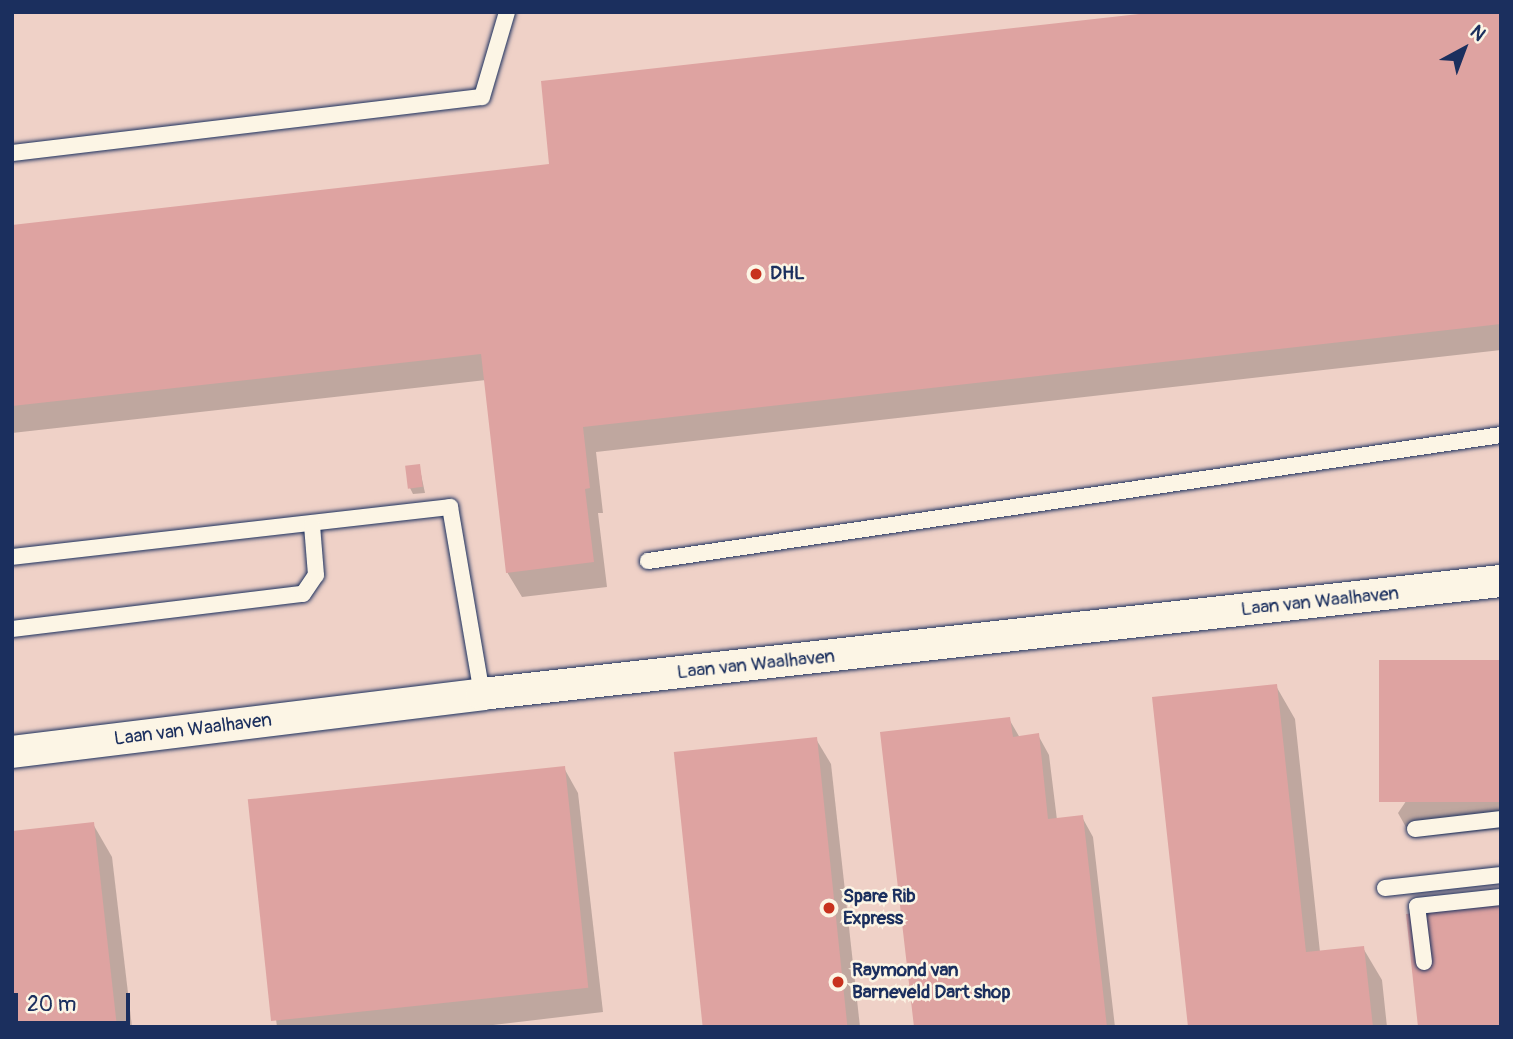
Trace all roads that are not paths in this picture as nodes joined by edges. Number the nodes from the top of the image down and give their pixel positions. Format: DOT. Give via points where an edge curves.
graph roads {
  1 [pos="507,12"];
  2 [pos="12,153"];
  3 [pos="1501,435"];
  4 [pos="312,525"];
  5 [pos="12,557"];
  6 [pos="648,561"];
  7 [pos="1501,581"];
  8 [pos="12,629"];
  9 [pos="482,694"];
  10 [pos="12,752"];
  11 [pos="1501,818"];
  12 [pos="1415,829"];
  13 [pos="1501,875"];
  14 [pos="1385,888"];
  15 [pos="1501,897"];
  16 [pos="1424,962"];
  1 -- 2 [label="lane" via="482,97"];
  3 -- 6 [label="lane"];
  4 -- 5 [label="lane"];
  4 -- 8 [label="lane" via="316,576 303,594"];
  4 -- 9 [label="lane" via="450,507"];
  7 -- 9 [label="street, Laan van Waalhaven"];
  9 -- 10 [label="street, Laan van Waalhaven"];
  11 -- 12 [label="lane"];
  13 -- 14 [label="lane"];
  15 -- 16 [label="lane" via="1417,906"];
}
